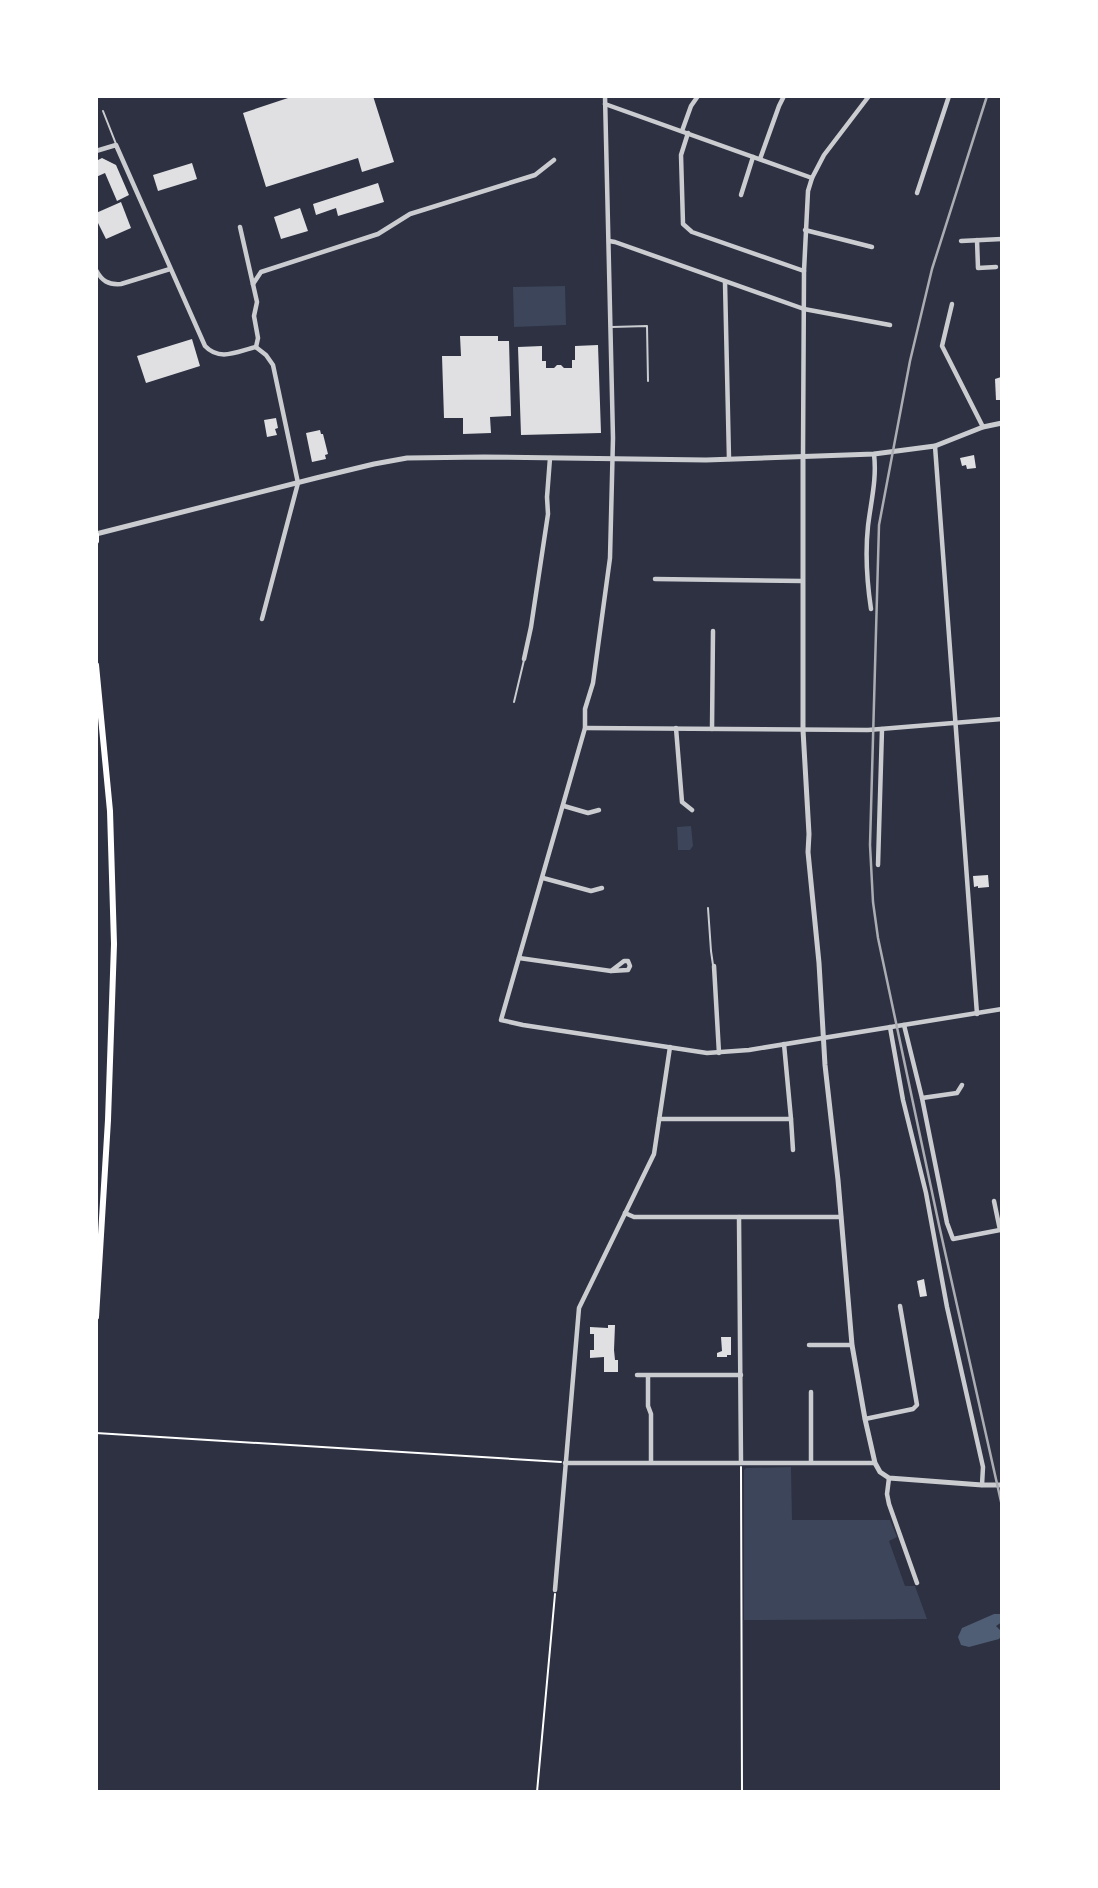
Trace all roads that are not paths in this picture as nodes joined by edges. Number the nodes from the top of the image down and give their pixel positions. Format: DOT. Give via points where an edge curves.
graph roads {
  1 [pos="605,96"];
  2 [pos="698,96"];
  3 [pos="784,96"];
  4 [pos="869,96"];
  5 [pos="949,96"];
  6 [pos="605,103"];
  7 [pos="103,111"];
  8 [pos="685,132"];
  9 [pos="116,145"];
  10 [pos="96,151"];
  11 [pos="753,157"];
  12 [pos="760,159"];
  13 [pos="554,160"];
  14 [pos="812,178"];
  15 [pos="918,193"];
  16 [pos="741,195"];
  17 [pos="240,227"];
  18 [pos="805,230"];
  19 [pos="1002,239"];
  20 [pos="977,240"];
  21 [pos="609,241"];
  22 [pos="961,241"];
  23 [pos="872,247"];
  24 [pos="996,267"];
  25 [pos="170,269"];
  26 [pos="96,270"];
  27 [pos="804,271"];
  28 [pos="725,282"];
  29 [pos="253,284"];
  30 [pos="951,304"];
  31 [pos="804,309"];
  32 [pos="890,325"];
  33 [pos="611,327"];
  34 [pos="257,347"];
  35 [pos="648,381"];
  36 [pos="1002,423"];
  37 [pos="983,427"];
  38 [pos="935,446"];
  39 [pos="874,454"];
  40 [pos="803,456"];
  41 [pos="550,458"];
  42 [pos="612,459"];
  43 [pos="729,460"];
  44 [pos="298,483"];
  45 [pos="96,534"];
  46 [pos="96,541"];
  47 [pos="654,579"];
  48 [pos="803,580"];
  49 [pos="871,610"];
  50 [pos="262,619"];
  51 [pos="713,631"];
  52 [pos="524,659"];
  53 [pos="96,665"];
  54 [pos="514,702"];
  55 [pos="1002,719"];
  56 [pos="955,722"];
  57 [pos="585,728"];
  58 [pos="676,729"];
  59 [pos="712,729"];
  60 [pos="882,729"];
  61 [pos="803,730"];
  62 [pos="564,806"];
  63 [pos="599,810"];
  64 [pos="692,810"];
  65 [pos="878,865"];
  66 [pos="543,878"];
  67 [pos="601,888"];
  68 [pos="708,908"];
  69 [pos="519,958"];
  70 [pos="714,966"];
  71 [pos="611,971"];
  72 [pos="1002,1009"];
  73 [pos="977,1014"];
  74 [pos="904,1025"];
  75 [pos="890,1027"];
  76 [pos="824,1038"];
  77 [pos="784,1044"];
  78 [pos="670,1047"];
  79 [pos="719,1053"];
  80 [pos="962,1085"];
  81 [pos="922,1098"];
  82 [pos="659,1119"];
  83 [pos="791,1119"];
  84 [pos="793,1150"];
  85 [pos="995,1201"];
  86 [pos="625,1213"];
  87 [pos="739,1217"];
  88 [pos="841,1217"];
  89 [pos="900,1306"];
  90 [pos="96,1317"];
  91 [pos="809,1345"];
  92 [pos="852,1345"];
  93 [pos="637,1375"];
  94 [pos="648,1375"];
  95 [pos="741,1375"];
  96 [pos="810,1392"];
  97 [pos="865,1419"];
  98 [pos="650,1462"];
  99 [pos="811,1462"];
  100 [pos="565,1463"];
  101 [pos="741,1463"];
  102 [pos="875,1463"];
  103 [pos="889,1478"];
  104 [pos="982,1485"];
  105 [pos="1002,1485"];
  106 [pos="917,1583"];
  107 [pos="555,1590"];
  1 -- 6 [label="street"];
  2 -- 8 [label="street"];
  3 -- 12 [label="street"];
  4 -- 14 [label="street"];
  5 -- 15 [label="street"];
  6 -- 8 [label="street"];
  6 -- 21 [label="street"];
  7 -- 9 [label="lane"];
  8 -- 11 [label="street"];
  8 -- 27 [label="street" via="683,224 692,232"];
  9 -- 10 [label="street"];
  9 -- 25 [label="street"];
  11 -- 12 [label="street"];
  11 -- 16 [label="street"];
  12 -- 14 [label="street"];
  13 -- 29 [label="street" via="535,175 410,214 378,234 261,272"];
  14 -- 18 [label="street"];
  17 -- 29 [label="street"];
  18 -- 23 [label="street"];
  18 -- 27 [label="street"];
  19 -- 20 [label="street"];
  20 -- 22 [label="street"];
  20 -- 24 [label="street" via="978,268"];
  21 -- 28 [label="street"];
  21 -- 33 [label="street"];
  25 -- 26 [label="street" via="113,285"];
  25 -- 34 [label="street" via="211,353 225,355"];
  27 -- 31 [label="street"];
  28 -- 31 [label="street"];
  28 -- 43 [label="street"];
  29 -- 34 [label="street"];
  30 -- 37 [label="street" via="942,346"];
  31 -- 32 [label="street"];
  31 -- 40 [label="street"];
  33 -- 35 [label="lane" via="647,326"];
  33 -- 42 [label="street"];
  34 -- 44 [label="street" via="273,365"];
  36 -- 37 [label="street"];
  37 -- 38 [label="street"];
  38 -- 39 [label="street"];
  38 -- 56 [label="street"];
  39 -- 40 [label="street"];
  39 -- 49 [label="street" via="866,578"];
  40 -- 43 [label="street"];
  40 -- 48 [label="street"];
  41 -- 42 [label="street"];
  41 -- 44 [label="street" via="407,458"];
  41 -- 52 [label="street" via="548,514"];
  42 -- 43 [label="street"];
  42 -- 57 [label="street" via="610,558"];
  44 -- 45 [label="street"];
  44 -- 50 [label="street"];
  45 -- 46 [label="main road"];
  47 -- 48 [label="street"];
  48 -- 61 [label="street"];
  51 -- 59 [label="street"];
  52 -- 54 [label="lane"];
  53 -- 90 [label="main road" via="110,811 114,944"];
  55 -- 56 [label="street"];
  56 -- 60 [label="street"];
  56 -- 73 [label="street"];
  57 -- 58 [label="street"];
  57 -- 62 [label="street"];
  58 -- 59 [label="street"];
  58 -- 64 [label="street" via="682,802"];
  59 -- 61 [label="street"];
  60 -- 61 [label="street"];
  60 -- 65 [label="street"];
  61 -- 76 [label="street"];
  62 -- 63 [label="street" via="588,813"];
  62 -- 66 [label="street"];
  66 -- 67 [label="street" via="591,891"];
  66 -- 69 [label="street"];
  68 -- 70 [label="lane"];
  69 -- 71 [label="street"];
  69 -- 78 [label="street" via="501,1020"];
  70 -- 79 [label="street"];
  72 -- 73 [label="street"];
  73 -- 74 [label="street"];
  74 -- 75 [label="street"];
  74 -- 81 [label="street"];
  75 -- 76 [label="street"];
  75 -- 104 [label="street" via="983,1467"];
  76 -- 77 [label="street"];
  76 -- 88 [label="street"];
  77 -- 79 [label="street"];
  77 -- 83 [label="street"];
  78 -- 79 [label="street"];
  78 -- 82 [label="street"];
  80 -- 81 [label="street" via="957,1093"];
  81 -- 85 [label="street" via="953,1239 1000,1230"];
  82 -- 83 [label="street"];
  82 -- 86 [label="street" via="654,1154"];
  83 -- 84 [label="street"];
  86 -- 87 [label="street" via="634,1217"];
  86 -- 100 [label="street" via="579,1308"];
  87 -- 88 [label="street"];
  87 -- 95 [label="street"];
  88 -- 92 [label="street"];
  89 -- 97 [label="street" via="917,1405"];
  91 -- 92 [label="street"];
  92 -- 97 [label="street"];
  93 -- 94 [label="street"];
  94 -- 95 [label="street"];
  94 -- 98 [label="street"];
  95 -- 101 [label="street"];
  96 -- 99 [label="street"];
  97 -- 102 [label="street"];
  98 -- 100 [label="street"];
  98 -- 101 [label="street"];
  99 -- 101 [label="street"];
  99 -- 102 [label="street"];
  100 -- 107 [label="street"];
  102 -- 103 [label="street"];
  103 -- 104 [label="street"];
  103 -- 106 [label="street" via="889,1504"];
  104 -- 105 [label="street"];
}
